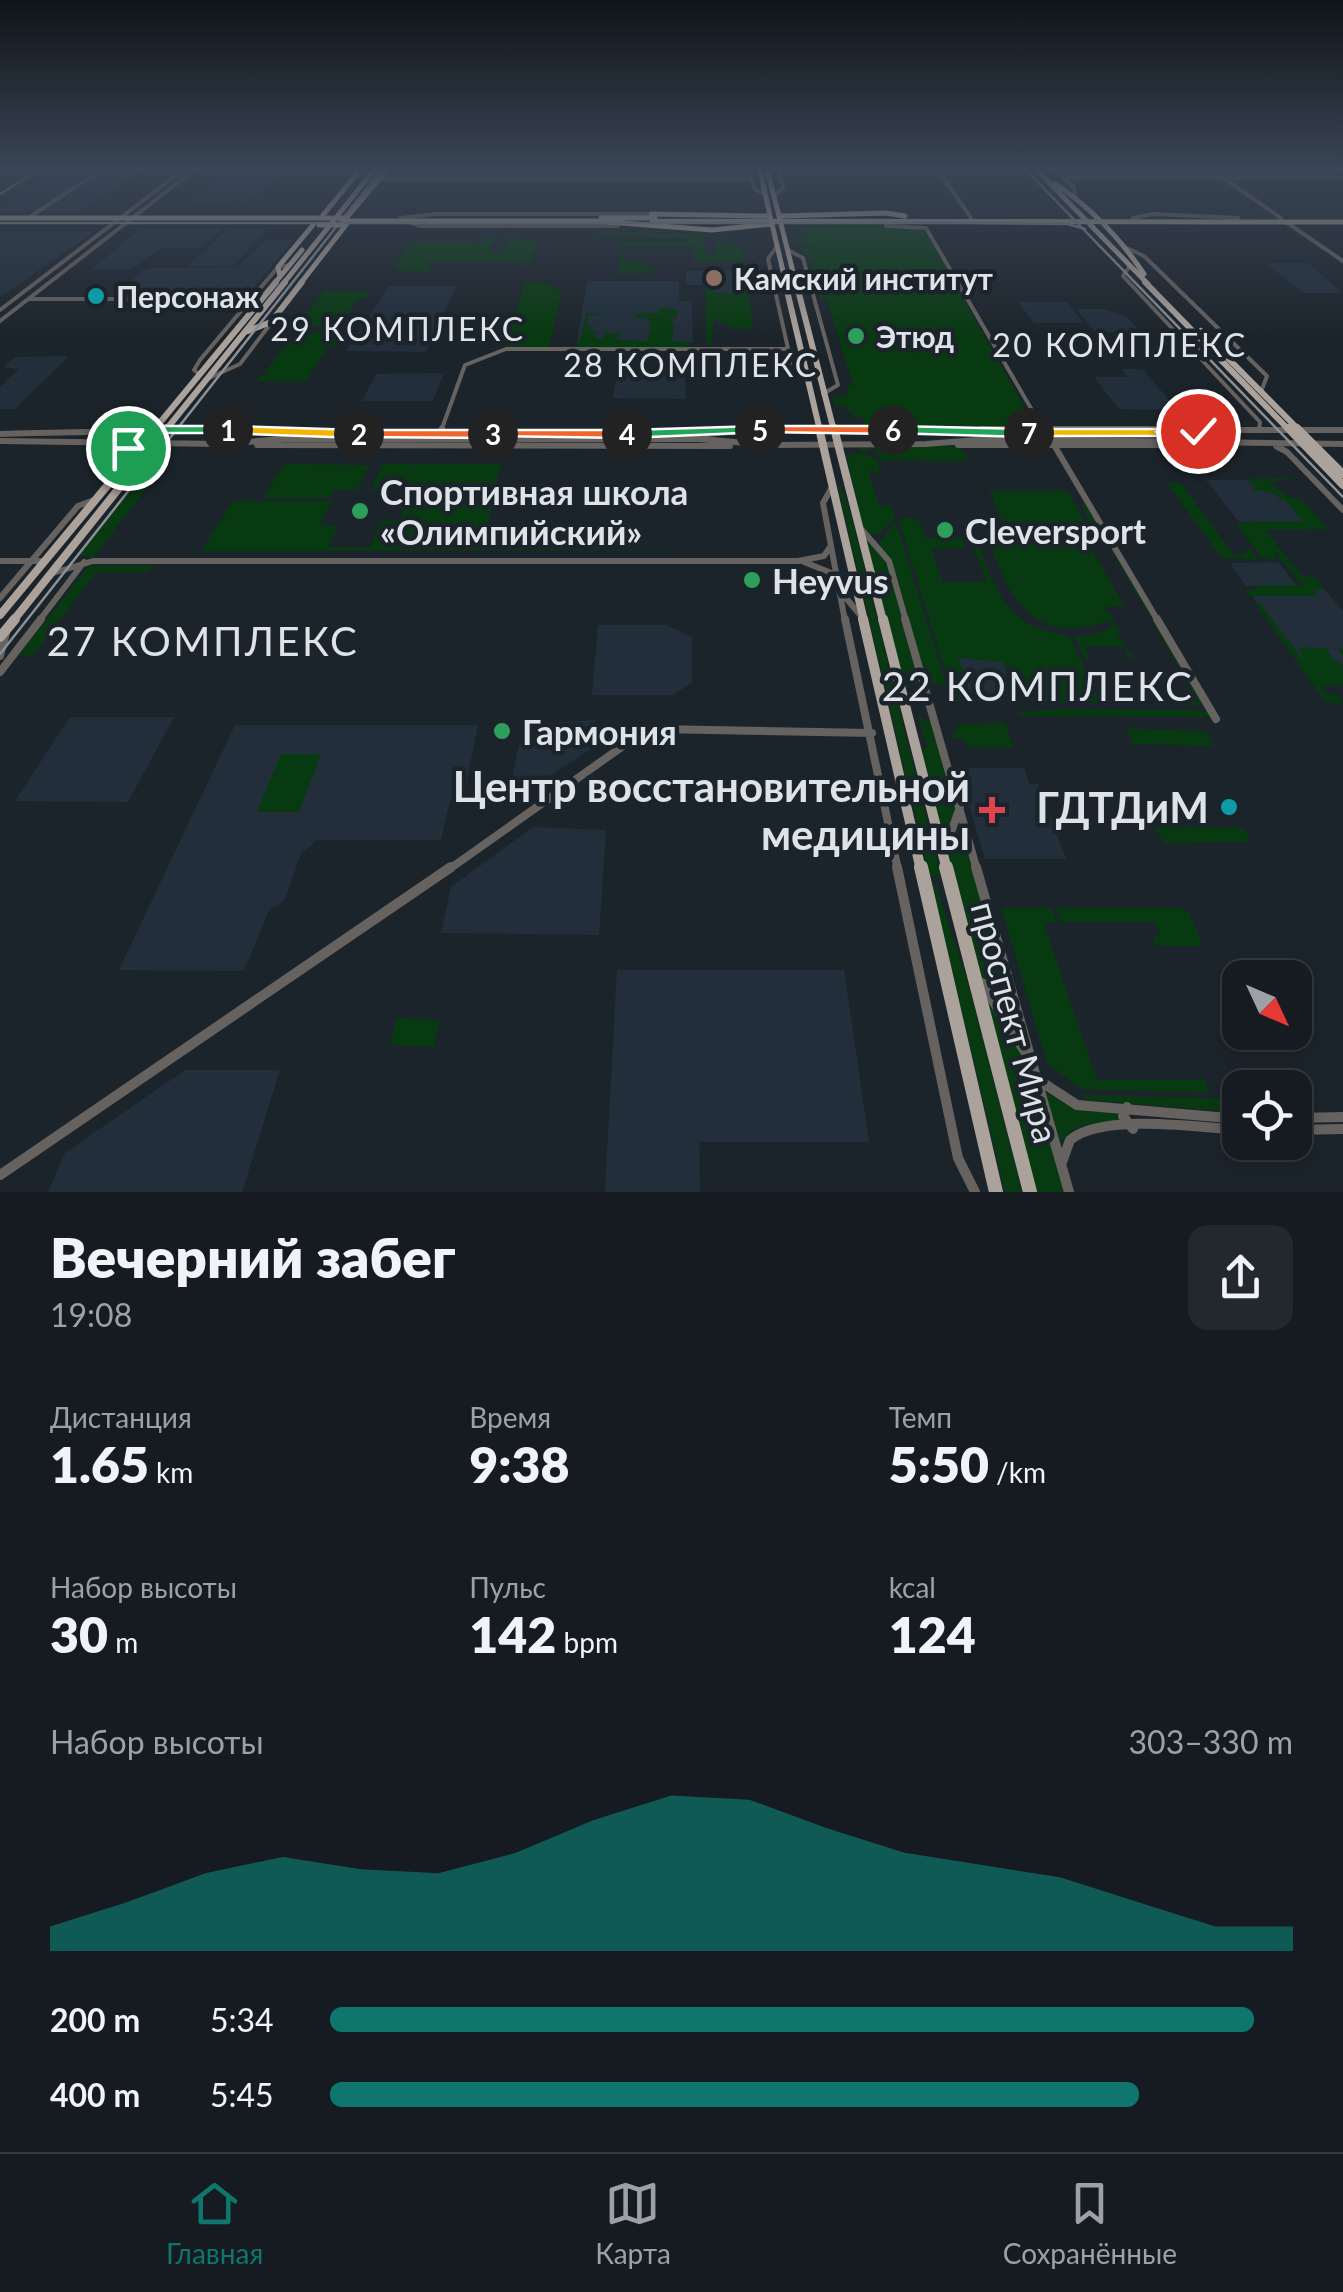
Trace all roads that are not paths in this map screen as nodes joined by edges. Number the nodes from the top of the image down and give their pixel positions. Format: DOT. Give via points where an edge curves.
graph roads {
  1 [pos="781,225"];
  2 [pos="110,226"];
  3 [pos="122,226"];
  4 [pos="315,226"];
  5 [pos="324,226"];
  6 [pos="344,226"];
  7 [pos="419,226"];
  8 [pos="618,226"];
  9 [pos="653,226"];
  10 [pos="926,226"];
  11 [pos="1087,226"];
  12 [pos="1104,226"];
  13 [pos="1291,226"];
  14 [pos="773,228"];
  15 [pos="92,240"];
  16 [pos="104,240"];
  17 [pos="777,246"];
  18 [pos="1110,246"];
  19 [pos="1126,247"];
  20 [pos="788,250"];
  21 [pos="1343,261"];
  22 [pos="294,265"];
  23 [pos="1129,266"];
  24 [pos="278,267"];
  25 [pos="309,272"];
  26 [pos="46,274"];
  27 [pos="62,274"];
  28 [pos="280,276"];
  29 [pos="28,299"];
  30 [pos="252,299"];
  31 [pos="0,310"];
  32 [pos="0,321"];
  33 [pos="272,322"];
  34 [pos="240,325"];
  35 [pos="224,332"];
  36 [pos="242,336"];
  37 [pos="787,349"];
  38 [pos="213,357"];
  39 [pos="224,357"];
  40 [pos="807,373"];
  41 [pos="202,377"];
  42 [pos="1261,392"];
  43 [pos="812,394"];
  44 [pos="823,394"];
  45 [pos="158,420"];
  46 [pos="1280,421"];
  47 [pos="821,425"];
  48 [pos="832,425"];
  49 [pos="1290,425"];
  50 [pos="133,429"];
  51 [pos="166,429"];
  52 [pos="1043,429"];
  53 [pos="66,430"];
  54 [pos="151,430"];
  55 [pos="245,430"];
  56 [pos="758,430"];
  57 [pos="910,430"];
  58 [pos="1220,430"];
  59 [pos="1260,430"];
  60 [pos="1274,430"];
  61 [pos="1300,430"];
  62 [pos="1319,430"];
  63 [pos="1343,430"];
  64 [pos="31,431"];
  65 [pos="1193,431"];
  66 [pos="269,432"];
  67 [pos="944,432"];
  68 [pos="440,434"];
  69 [pos="715,436"];
  70 [pos="3,439"];
  71 [pos="330,439"];
  72 [pos="266,441"];
  73 [pos="17,442"];
  74 [pos="944,442"];
  75 [pos="1201,442"];
  76 [pos="49,444"];
  77 [pos="121,444"];
  78 [pos="139,444"];
  79 [pos="154,444"];
  80 [pos="231,444"];
  81 [pos="744,444"];
  82 [pos="911,444"];
  83 [pos="926,444"];
  84 [pos="1232,444"];
  85 [pos="1272,444"];
  86 [pos="1288,444"];
  87 [pos="1303,444"];
  88 [pos="1331,444"];
  89 [pos="1343,444"];
  90 [pos="756,445"];
  91 [pos="343,446"];
  92 [pos="1054,446"];
  93 [pos="834,448"];
  94 [pos="1313,448"];
  95 [pos="0,449"];
  96 [pos="1322,452"];
  97 [pos="132,453"];
  98 [pos="1343,474"];
  99 [pos="1343,485"];
  100 [pos="846,486"];
  101 [pos="832,487"];
  102 [pos="118,489"];
  103 [pos="103,490"];
  104 [pos="95,499"];
  105 [pos="1343,510"];
  106 [pos="857,525"];
  107 [pos="72,547"];
  108 [pos="830,547"];
  109 [pos="0,561"];
  110 [pos="31,561"];
  111 [pos="43,561"];
  112 [pos="85,561"];
  113 [pos="798,562"];
  114 [pos="48,576"];
  115 [pos="836,576"];
  116 [pos="839,590"];
  117 [pos="0,598"];
  118 [pos="0,615"];
  119 [pos="864,619"];
  120 [pos="3,632"];
  121 [pos="0,656"];
  122 [pos="0,672"];
  123 [pos="1216,719"];
  124 [pos="872,733"];
  125 [pos="960,807"];
  126 [pos="942,858"];
  127 [pos="927,888"];
  128 [pos="950,888"];
  129 [pos="969,963"];
  130 [pos="1032,1064"];
  131 [pos="1037,1078"];
  132 [pos="1128,1106"];
  133 [pos="1343,1117"];
  134 [pos="1222,1118"];
  135 [pos="1312,1118"];
  136 [pos="1133,1128"];
  137 [pos="1222,1129"];
  138 [pos="1343,1129"];
  139 [pos="1312,1130"];
  140 [pos="1063,1174"];
  141 [pos="0,1176"];
  142 [pos="975,1192"];
  143 [pos="996,1192"];
  144 [pos="1030,1192"];
  145 [pos="1068,1192"];
  1 -- 20 [label="main road, проспект Мира"];
  2 -- 15 [label="street"];
  3 -- 16 [label="street"];
  4 -- 24 [label="main road"];
  5 -- 22 [label="main road"];
  6 -- 25 [label="main road"];
  7 -- 8 [label="street"];
  8 -- 9 [label="main road"];
  9 -- 14 [label="main road"];
  10 -- 52 [label="street"];
  11 -- 18 [label="main road"];
  12 -- 19 [label="main road"];
  13 -- 21 [label="street"];
  14 -- 17 [label="main road, проспект Мира"];
  15 -- 16 [label="street"];
  15 -- 26 [label="street"];
  16 -- 27 [label="street"];
  17 -- 37 [label="street" via="768,260"];
  17 -- 40 [label="main road, проспект Мира"];
  18 -- 19 [label="main road"];
  18 -- 23 [label="main road"];
  19 -- 42 [label="main road" via="1137,267"];
  19 -- 42 [label="street" via="1144,256 1267,376"];
  20 -- 44 [label="main road, проспект Мира"];
  20 -- 44 [label="street" via="803,258 838,384"];
  22 -- 24 [label="street"];
  22 -- 25 [label="street"];
  22 -- 28 [label="main road"];
  22 -- 36 [label="main road"];
  23 -- 46 [label="main road"];
  23 -- 59 [label="street" via="1123,276 1260,422"];
  24 -- 28 [label="main road"];
  24 -- 30 [label="street"];
  25 -- 33 [label="main road"];
  26 -- 27 [label="street"];
  26 -- 31 [label="street"];
  27 -- 29 [label="street"];
  28 -- 34 [label="main road"];
  29 -- 30 [label="street"];
  29 -- 32 [label="street"];
  30 -- 35 [label="street"];
  33 -- 36 [label="main road"];
  33 -- 41 [label="street" via="240,364"];
  34 -- 35 [label="street"];
  34 -- 38 [label="main road"];
  35 -- 41 [label="street" via="194,370"];
  36 -- 39 [label="main road"];
  37 -- 40 [label="street" via="791,362"];
  37 -- 68 [label="street" via="506,350 464,366"];
  38 -- 39 [label="main road"];
  38 -- 41 [label="main road"];
  39 -- 41 [label="main road"];
  40 -- 43 [label="main road, проспект Мира"];
  41 -- 45 [label="main road"];
  41 -- 51 [label="main road"];
  42 -- 49 [label="main road"];
  43 -- 44 [label="main road"];
  43 -- 47 [label="main road, проспект Мира"];
  44 -- 48 [label="main road, проспект Мира"];
  45 -- 50 [label="street"];
  45 -- 54 [label="main road"];
  46 -- 49 [label="main road"];
  46 -- 60 [label="street"];
  47 -- 48 [label="street"];
  47 -- 56 [label="street"];
  47 -- 93 [label="main road, проспект Мира"];
  48 -- 57 [label="street"];
  48 -- 93 [label="main road, проспект Мира"];
  49 -- 60 [label="street"];
  49 -- 61 [label="main road"];
  49 -- 62 [label="street"];
  49 -- 87 [label="main road"];
  50 -- 53 [label="street"];
  50 -- 54 [label="street"];
  51 -- 54 [label="street"];
  51 -- 55 [label="street"];
  51 -- 79 [label="main road"];
  52 -- 57 [label="street"];
  52 -- 58 [label="street"];
  53 -- 64 [label="street"];
  53 -- 76 [label="street" via="49,435"];
  54 -- 78 [label="main road"];
  55 -- 66 [label="street"];
  55 -- 80 [label="street" via="247,438"];
  56 -- 69 [label="street"];
  56 -- 90 [label="street" via="744,436"];
  57 -- 67 [label="street"];
  57 -- 82 [label="street" via="921,438"];
  58 -- 59 [label="street"];
  58 -- 65 [label="street"];
  58 -- 84 [label="street" via="1216,438"];
  59 -- 60 [label="street"];
  61 -- 62 [label="street"];
  61 -- 94 [label="main road"];
  62 -- 63 [label="street"];
  64 -- 70 [label="street"];
  64 -- 73 [label="street" via="33,437"];
  65 -- 67 [label="street"];
  65 -- 75 [label="street" via="1210,438"];
  66 -- 68 [label="street"];
  66 -- 72 [label="street" via="261,436"];
  67 -- 74 [label="street" via="930,438"];
  68 -- 69 [label="street"];
  69 -- 71 [label="street"];
  69 -- 81 [label="street"];
  70 -- 73 [label="street"];
  70 -- 95 [label="street"];
  71 -- 72 [label="street"];
  71 -- 91 [label="street"];
  72 -- 80 [label="street"];
  73 -- 76 [label="street"];
  74 -- 75 [label="street"];
  74 -- 83 [label="street"];
  75 -- 84 [label="street"];
  76 -- 77 [label="street"];
  77 -- 78 [label="street"];
  77 -- 97 [label="street"];
  78 -- 79 [label="street"];
  78 -- 97 [label="main road"];
  79 -- 80 [label="street"];
  79 -- 102 [label="main road"];
  80 -- 91 [label="street"];
  81 -- 90 [label="street"];
  81 -- 91 [label="street"];
  82 -- 83 [label="street"];
  82 -- 93 [label="street"];
  83 -- 92 [label="street"];
  84 -- 85 [label="street"];
  84 -- 92 [label="street"];
  85 -- 86 [label="street"];
  85 -- 105 [label="street" via="1288,452"];
  86 -- 87 [label="street"];
  86 -- 94 [label="street"];
  87 -- 94 [label="main road"];
  88 -- 89 [label="street"];
  88 -- 94 [label="street"];
  88 -- 96 [label="street"];
  90 -- 93 [label="street"];
  92 -- 123 [label="street"];
  93 -- 100 [label="main road, проспект Мира"];
  93 -- 101 [label="main road, проспект Мира"];
  94 -- 96 [label="main road"];
  94 -- 99 [label="main road"];
  96 -- 98 [label="main road"];
  97 -- 103 [label="main road"];
  100 -- 101 [label="main road"];
  100 -- 106 [label="main road, проспект Мира"];
  101 -- 108 [label="street" via="823,503"];
  101 -- 119 [label="main road, проспект Мира"];
  102 -- 103 [label="main road"];
  102 -- 107 [label="main road"];
  103 -- 104 [label="main road"];
  104 -- 110 [label="street" via="78,506"];
  104 -- 111 [label="main road"];
  106 -- 125 [label="street" via="888,561"];
  106 -- 126 [label="main road, проспект Мира"];
  107 -- 112 [label="street"];
  107 -- 114 [label="main road"];
  108 -- 113 [label="street" via="824,556"];
  108 -- 115 [label="street"];
  109 -- 110 [label="street"];
  110 -- 111 [label="street"];
  110 -- 117 [label="street"];
  111 -- 118 [label="main road"];
  112 -- 113 [label="street"];
  112 -- 114 [label="street"];
  112 -- 122 [label="street"];
  113 -- 115 [label="street"];
  114 -- 120 [label="main road"];
  115 -- 116 [label="street"];
  116 -- 119 [label="street"];
  116 -- 124 [label="street"];
  119 -- 127 [label="main road, проспект Мира"];
  120 -- 121 [label="street"];
  124 -- 141 [label="street" via="640,734"];
  124 -- 142 [label="street" via="958,1158"];
  125 -- 126 [label="street"];
  125 -- 130 [label="street"];
  126 -- 128 [label="main road, проспект Мира"];
  127 -- 128 [label="main road" via="936,880"];
  127 -- 143 [label="main road, проспект Мира"];
  128 -- 129 [label="main road, проспект Мира"];
  129 -- 130 [label="street"];
  129 -- 144 [label="main road, проспект Мира"];
  130 -- 131 [label="street"];
  131 -- 132 [label="street" via="1078,1105"];
  131 -- 140 [label="street"];
  132 -- 134 [label="street"];
  132 -- 136 [label="street" via="1123,1116"];
  133 -- 135 [label="street"];
  136 -- 137 [label="street"];
  136 -- 140 [label="street" via="1079,1133 1062,1156"];
  138 -- 139 [label="street"];
  140 -- 145 [label="street"];
}
